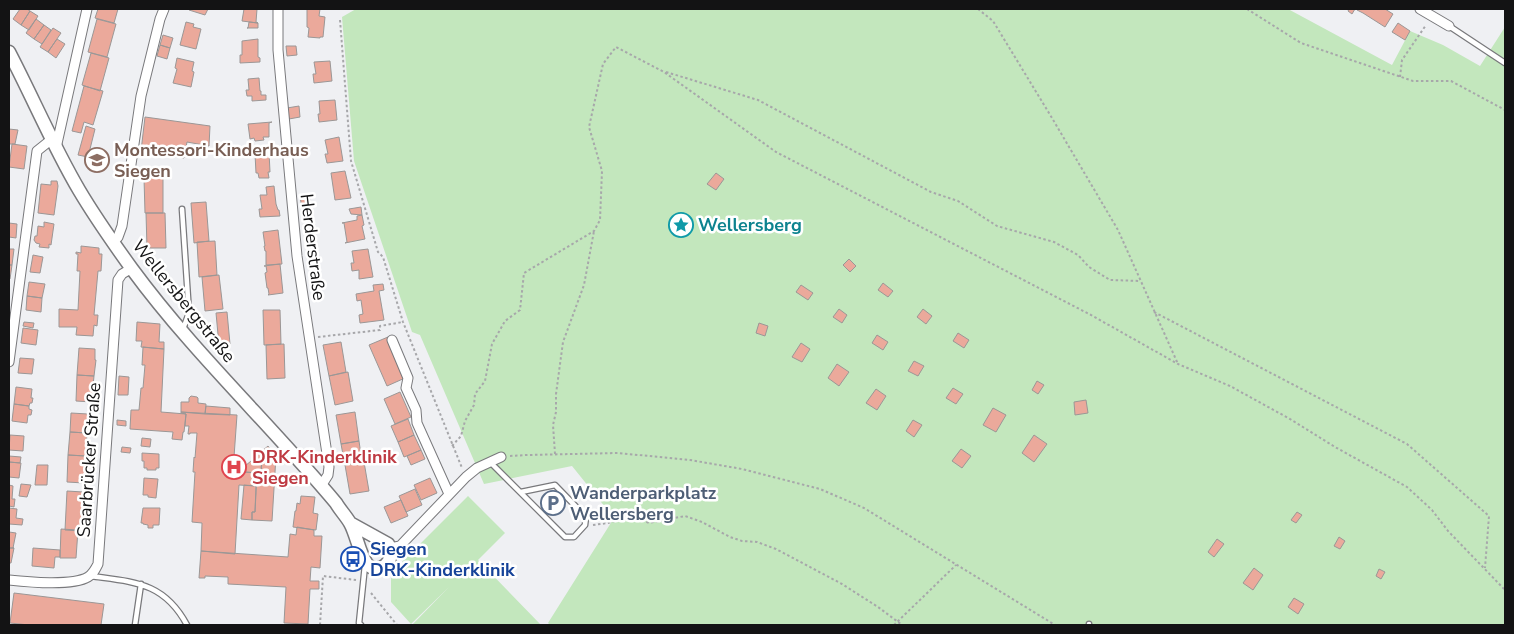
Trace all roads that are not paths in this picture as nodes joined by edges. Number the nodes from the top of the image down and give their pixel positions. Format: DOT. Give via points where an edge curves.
graph roads {
  1 [pos="87,9"];
  2 [pos="164,9"];
  3 [pos="278,9"];
  4 [pos="1420,9"];
  5 [pos="1449,26"];
  6 [pos="9,52"];
  7 [pos="1505,63"];
  8 [pos="54,144"];
  9 [pos="182,209"];
  10 [pos="114,241"];
  11 [pos="132,268"];
  12 [pos="13,295"];
  13 [pos="182,330"];
  14 [pos="392,340"];
  15 [pos="9,362"];
  16 [pos="501,457"];
  17 [pos="490,462"];
  18 [pos="322,486"];
  19 [pos="520,492"];
  20 [pos="449,494"];
  21 [pos="350,523"];
  22 [pos="390,548"];
  23 [pos="365,562"];
  24 [pos="90,576"];
  25 [pos="9,580"];
  26 [pos="141,584"];
  27 [pos="135,625"];
  28 [pos="187,625"];
  29 [pos="361,625"];
  1 -- 8 [label="street"];
  2 -- 10 [label="street" via="141,96 122,226"];
  3 -- 18 [label="street, Herderstraße" via="278,50 297,256 329,467"];
  4 -- 5 [label="street"];
  5 -- 7 [label="lane"];
  6 -- 8 [label="street, Wellersbergstraße"];
  8 -- 10 [label="street, Wellersbergstraße" via="80,192"];
  8 -- 12 [label="street" via="37,151"];
  9 -- 13 [label="lane" via="189,313"];
  10 -- 11 [label="street, Wellersbergstraße"];
  11 -- 13 [label="street, Wellersbergstraße"];
  11 -- 24 [label="street, Saarbrücker Straße" via="118,280 99,556"];
  12 -- 15 [label="street"];
  13 -- 18 [label="street, Wellersbergstraße"];
  14 -- 20 [label="street" via="408,378 406,388 416,410 417,423"];
  16 -- 17 [label="street"];
  17 -- 19 [label="lane"];
  17 -- 20 [label="street" via="477,468"];
  18 -- 21 [label="street, Wellersbergstraße"];
  19 -- 19 [label="lane" via="565,537 574,537 585,525 586,517 555,485"];
  20 -- 22 [label="street" via="400,546"];
  21 -- 22 [label="street, Wellersbergstraße" via="384,541"];
  21 -- 23 [label="street, Wellersbergstraße"];
  22 -- 23 [label="street" via="391,556 385,565 378,568"];
  23 -- 29 [label="lane"];
  24 -- 25 [label="street" via="71,582"];
  24 -- 26 [label="lane"];
  26 -- 27 [label="lane"];
  26 -- 28 [label="lane" via="152,588 172,604"];
}
